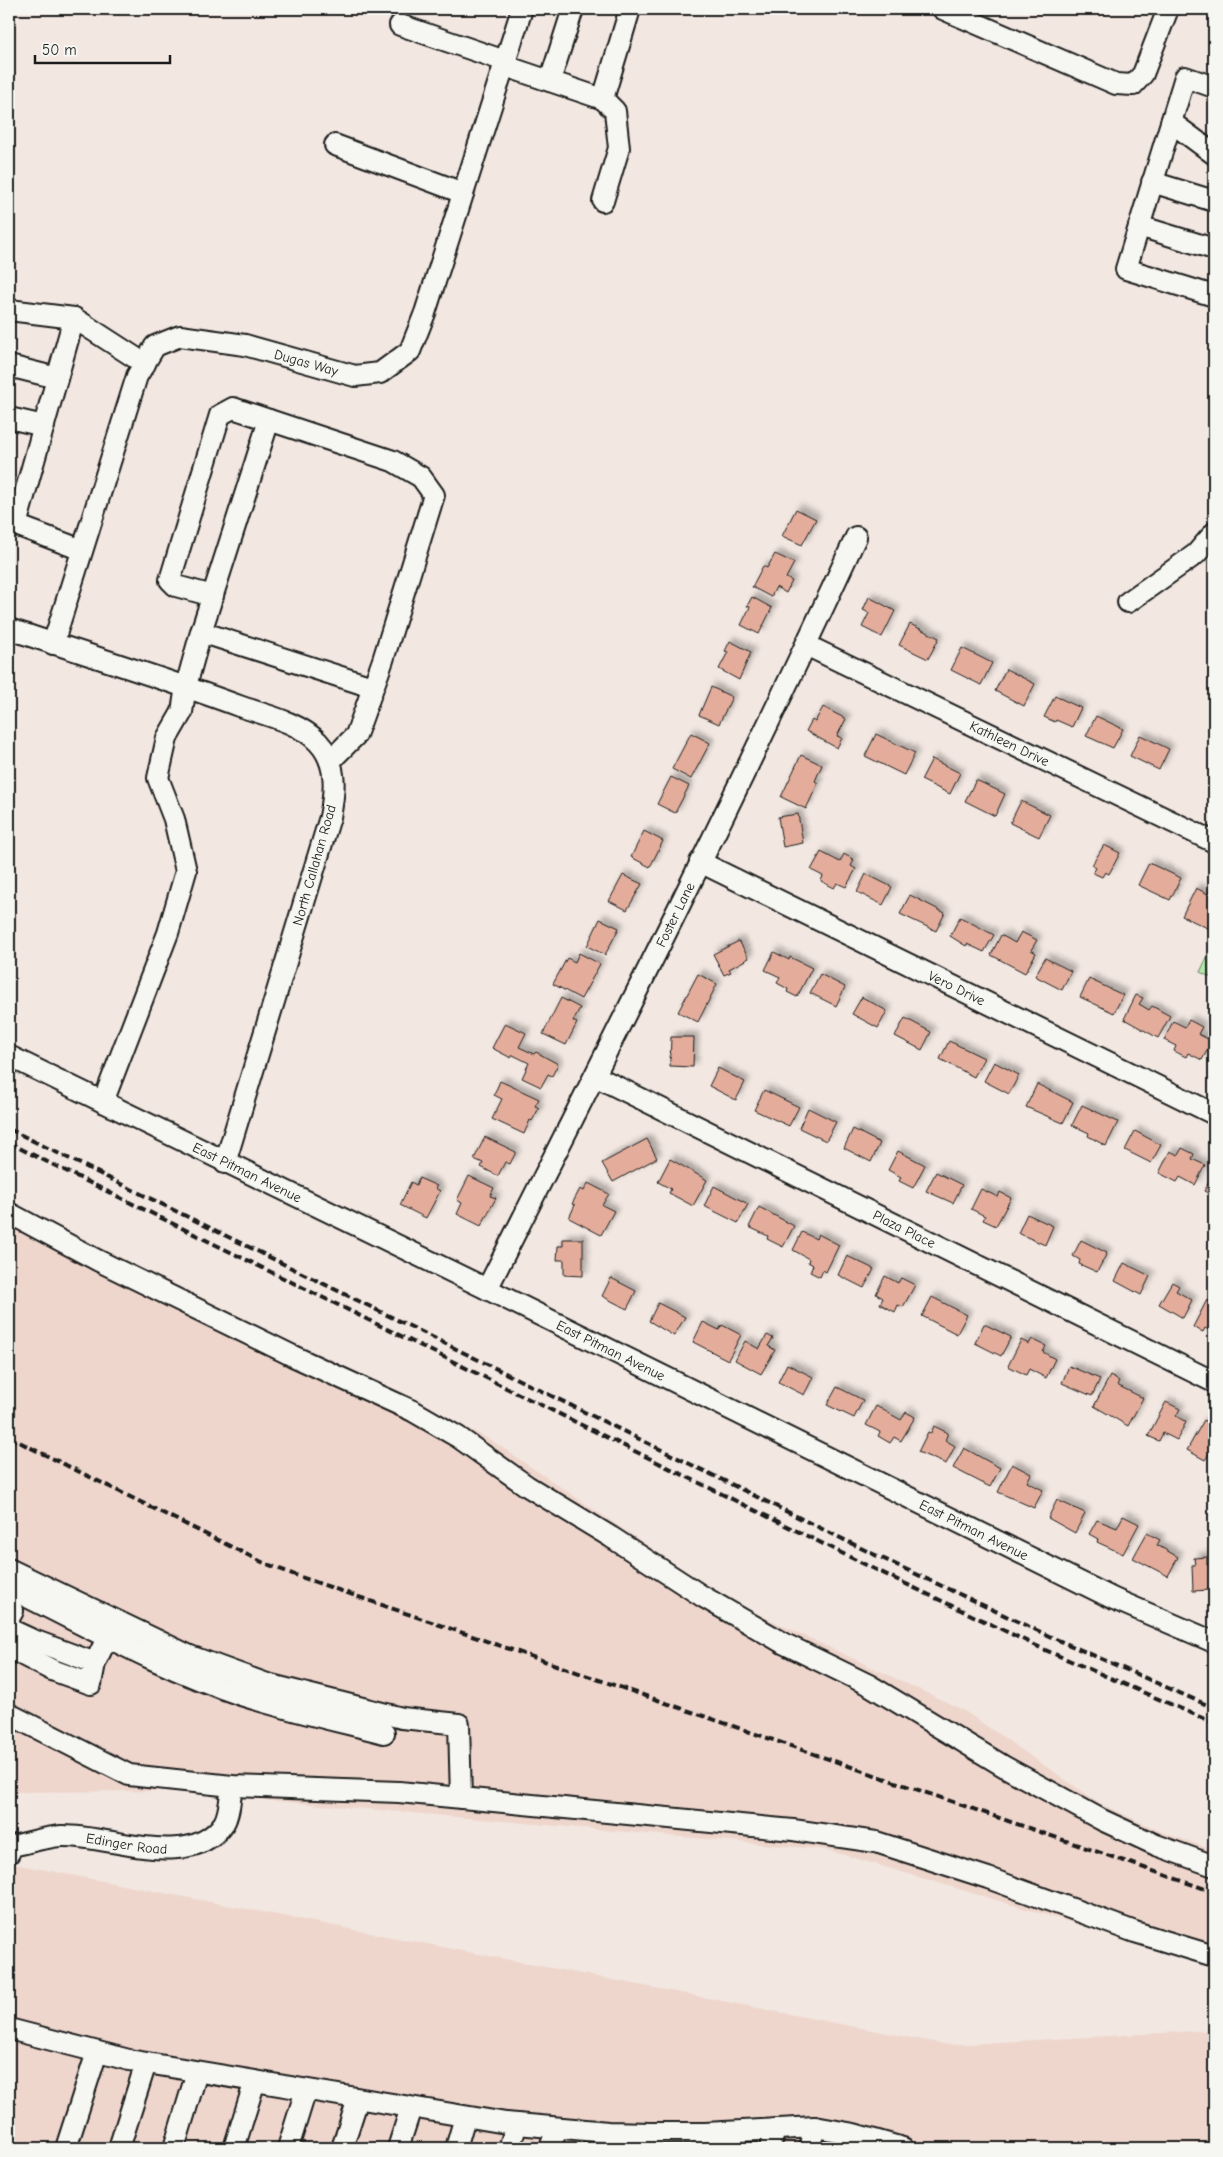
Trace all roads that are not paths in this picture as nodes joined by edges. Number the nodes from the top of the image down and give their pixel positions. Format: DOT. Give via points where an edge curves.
graph roads {
  1 [pos="522,9"];
  2 [pos="573,9"];
  3 [pos="630,9"];
  4 [pos="942,9"];
  5 [pos="1168,9"];
  6 [pos="400,25"];
  7 [pos="505,61"];
  8 [pos="550,82"];
  9 [pos="1214,87"];
  10 [pos="603,99"];
  11 [pos="1171,122"];
  12 [pos="335,145"];
  13 [pos="1214,154"];
  14 [pos="1152,182"];
  15 [pos="463,193"];
  16 [pos="603,201"];
  17 [pos="1214,201"];
  18 [pos="1139,226"];
  19 [pos="1214,249"];
  20 [pos="1214,296"];
  21 [pos="9,310"];
  22 [pos="74,318"];
  23 [pos="145,364"];
  24 [pos="9,366"];
  25 [pos="57,378"];
  26 [pos="9,418"];
  27 [pos="269,420"];
  28 [pos="44,426"];
  29 [pos="1214,533"];
  30 [pos="856,537"];
  31 [pos="82,550"];
  32 [pos="213,596"];
  33 [pos="1128,602"];
  34 [pos="9,630"];
  35 [pos="201,632"];
  36 [pos="53,644"];
  37 [pos="806,645"];
  38 [pos="186,686"];
  39 [pos="372,687"];
  40 [pos="330,761"];
  41 [pos="1214,842"];
  42 [pos="700,862"];
  43 [pos="9,1056"];
  44 [pos="595,1076"];
  45 [pos="103,1102"];
  46 [pos="1214,1114"];
  47 [pos="225,1162"];
  48 [pos="9,1213"];
  49 [pos="487,1289"];
  50 [pos="1214,1382"];
  51 [pos="9,1569"];
  52 [pos="9,1588"];
  53 [pos="9,1609"];
  54 [pos="9,1618"];
  55 [pos="9,1629"];
  56 [pos="107,1638"];
  57 [pos="1214,1642"];
  58 [pos="9,1648"];
  59 [pos="95,1663"];
  60 [pos="9,1714"];
  61 [pos="384,1733"];
  62 [pos="232,1786"];
  63 [pos="461,1798"];
  64 [pos="9,1853"];
  65 [pos="1214,1866"];
  66 [pos="1214,1956"];
  67 [pos="9,2029"];
  68 [pos="97,2052"];
  69 [pos="146,2063"];
  70 [pos="197,2072"];
  71 [pos="255,2081"];
  72 [pos="306,2090"];
  73 [pos="358,2099"];
  74 [pos="411,2108"];
  75 [pos="465,2117"];
  76 [pos="517,2124"];
  77 [pos="815,2127"];
  78 [pos="557,2128"];
  79 [pos="775,2129"];
  80 [pos="606,2140"];
  81 [pos="715,2140"];
  82 [pos="660,2141"];
  83 [pos="866,2143"];
  84 [pos="66,2148"];
  85 [pos="119,2148"];
  86 [pos="174,2148"];
  87 [pos="234,2148"];
  88 [pos="288,2148"];
  89 [pos="342,2148"];
  90 [pos="398,2148"];
  91 [pos="456,2148"];
  92 [pos="509,2148"];
  93 [pos="550,2148"];
  94 [pos="770,2148"];
  95 [pos="809,2148"];
  96 [pos="903,2148"];
  1 -- 7 [label="street, Dugas Way"];
  2 -- 8 [label="street"];
  3 -- 10 [label="street"];
  4 -- 5 [label="street" via="1116,84 1133,85 1143,74"];
  6 -- 7 [label="street"];
  7 -- 8 [label="street" via="514,69"];
  7 -- 15 [label="street, Dugas Way"];
  8 -- 10 [label="street"];
  9 -- 11 [label="street" via="1184,77"];
  10 -- 16 [label="street" via="614,111 619,148"];
  11 -- 13 [label="street"];
  11 -- 14 [label="street"];
  12 -- 15 [label="street"];
  14 -- 17 [label="street"];
  14 -- 18 [label="street"];
  15 -- 23 [label="street, Dugas Way" via="410,351 380,374 355,376 245,345 180,336 155,346"];
  18 -- 19 [label="street"];
  18 -- 20 [label="street" via="1126,269"];
  21 -- 22 [label="street"];
  22 -- 23 [label="street"];
  22 -- 25 [label="street"];
  23 -- 31 [label="street, Dugas Way" via="137,376"];
  24 -- 25 [label="street"];
  25 -- 28 [label="street"];
  26 -- 28 [label="street"];
  27 -- 32 [label="street"];
  27 -- 32 [label="street" via="233,408 220,415 170,580 176,586"];
  27 -- 39 [label="street" via="393,461 421,476 434,495"];
  28 -- 31 [label="street" via="16,525"];
  29 -- 33 [label="street" via="1196,554"];
  30 -- 37 [label="street, Foster Lane"];
  31 -- 36 [label="street, Dugas Way"];
  32 -- 35 [label="street"];
  34 -- 36 [label="street, North Callahan Road"];
  35 -- 38 [label="street"];
  35 -- 39 [label="street"];
  36 -- 38 [label="street, North Callahan Road"];
  37 -- 41 [label="street, Kathleen Drive"];
  37 -- 42 [label="street, Foster Lane"];
  38 -- 40 [label="street, North Callahan Road" via="295,726 318,742"];
  38 -- 45 [label="street" via="182,712 167,738 158,778 174,819 186,871 168,933"];
  39 -- 40 [label="street" via="356,735"];
  40 -- 47 [label="street, North Callahan Road" via="334,777 330,817"];
  42 -- 44 [label="street, Foster Lane"];
  42 -- 46 [label="street, Vero Drive"];
  43 -- 45 [label="street, East Pitman Avenue"];
  44 -- 49 [label="street, Foster Lane"];
  44 -- 50 [label="street, Plaza Place"];
  45 -- 47 [label="street, East Pitman Avenue"];
  47 -- 49 [label="street, East Pitman Avenue"];
  48 -- 65 [label="street" via="97,1260 413,1411 702,1596 785,1644 869,1685 1102,1820 1156,1845"];
  49 -- 57 [label="street, East Pitman Avenue" via="1114,1599"];
  51 -- 63 [label="street" via="190,1656 267,1684 402,1718 459,1724"];
  52 -- 56 [label="street"];
  53 -- 54 [label="street" via="13,1611"];
  55 -- 59 [label="street"];
  56 -- 59 [label="street"];
  56 -- 61 [label="street" via="240,1695"];
  58 -- 59 [label="street" via="52,1670 92,1684"];
  60 -- 62 [label="street" via="116,1770"];
  62 -- 63 [label="street" via="399,1792"];
  62 -- 64 [label="street, Edinger Road" via="224,1822 212,1835 196,1844 176,1849 61,1836 12,1846"];
  63 -- 66 [label="street" via="793,1830 876,1842 988,1878 1135,1932"];
  67 -- 68 [label="street"];
  68 -- 69 [label="street"];
  68 -- 84 [label="street"];
  69 -- 70 [label="street"];
  69 -- 85 [label="street"];
  70 -- 71 [label="street"];
  70 -- 86 [label="street"];
  71 -- 72 [label="street"];
  71 -- 87 [label="street"];
  72 -- 73 [label="street"];
  72 -- 88 [label="street"];
  73 -- 74 [label="street"];
  73 -- 89 [label="street"];
  74 -- 75 [label="street"];
  74 -- 90 [label="street"];
  75 -- 76 [label="street"];
  75 -- 91 [label="street"];
  76 -- 78 [label="street"];
  76 -- 92 [label="street"];
  77 -- 79 [label="street"];
  77 -- 83 [label="street"];
  77 -- 95 [label="street"];
  78 -- 80 [label="street"];
  78 -- 93 [label="street"];
  79 -- 81 [label="street"];
  79 -- 94 [label="street"];
  80 -- 82 [label="street"];
  81 -- 82 [label="street"];
  83 -- 96 [label="street"];
}
